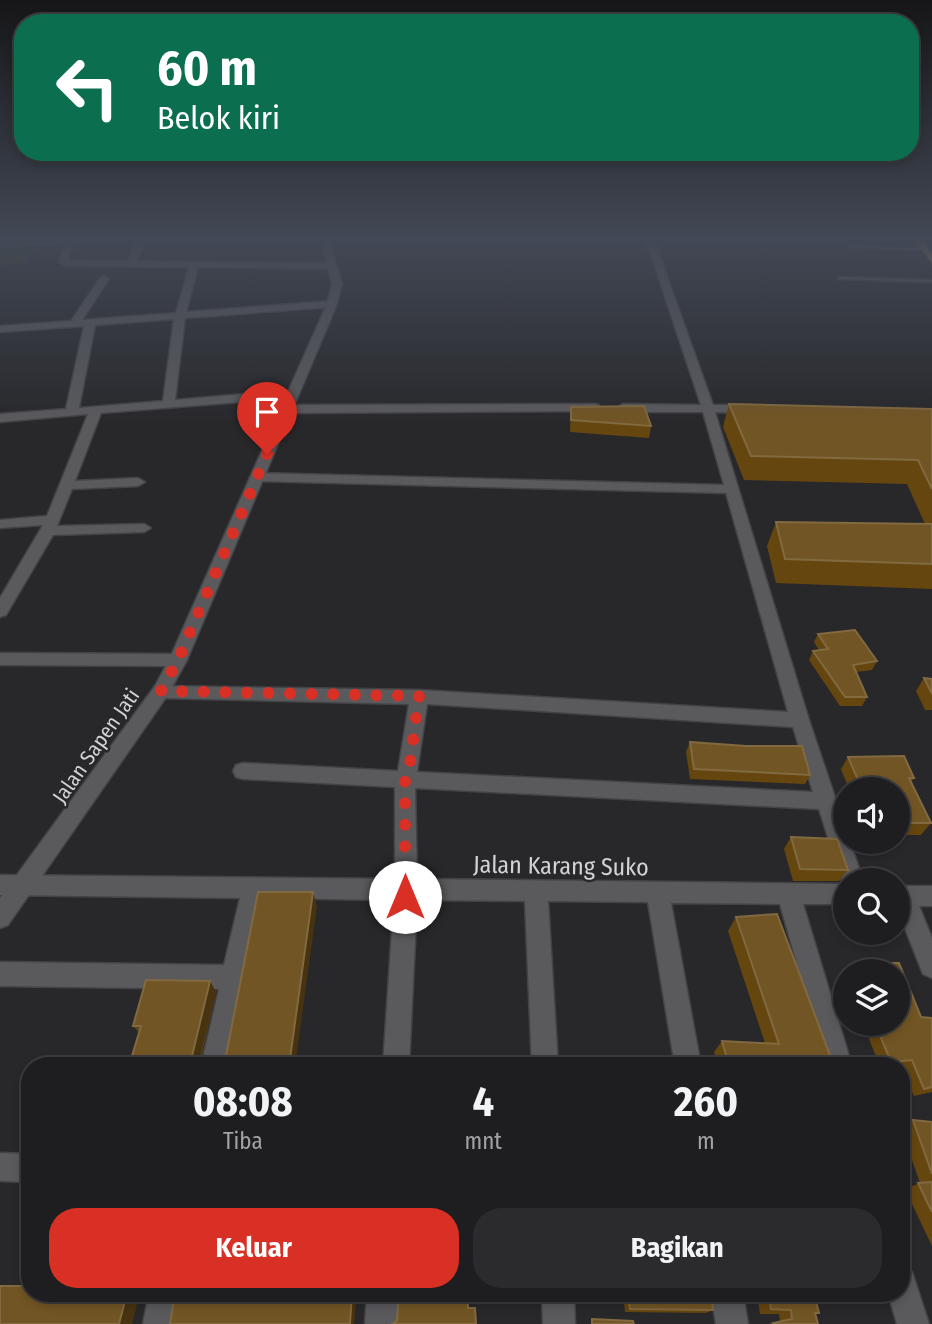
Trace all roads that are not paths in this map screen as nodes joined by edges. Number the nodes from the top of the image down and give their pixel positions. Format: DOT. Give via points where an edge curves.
graph roads {
  1 [pos="89,302"];
  2 [pos="184,302"];
  3 [pos="671,302"];
  4 [pos="332,304"];
  5 [pos="180,315"];
  6 [pos="90,323"];
  7 [pos="74,324"];
  8 [pos="0,329"];
  9 [pos="290,402"];
  10 [pos="169,403"];
  11 [pos="708,408"];
  12 [pos="760,409"];
  13 [pos="96,410"];
  14 [pos="72,411"];
  15 [pos="0,418"];
  16 [pos="257,477"];
  17 [pos="138,482"];
  18 [pos="68,485"];
  19 [pos="732,489"];
  20 [pos="0,524"];
  21 [pos="49,525"];
  22 [pos="144,528"];
  23 [pos="0,611"];
  24 [pos="0,659"];
  25 [pos="178,660"];
  26 [pos="161,691"];
  27 [pos="419,696"];
  28 [pos="800,720"];
  29 [pos="243,771"];
  30 [pos="405,779"];
  31 [pos="826,801"];
  32 [pos="848,868"];
  33 [pos="0,885"];
  34 [pos="24,885"];
  35 [pos="253,888"];
  36 [pos="406,890"];
  37 [pos="536,892"];
  38 [pos="658,893"];
  39 [pos="789,894"];
  40 [pos="833,894"];
  41 [pos="910,896"];
  42 [pos="932,896"];
  43 [pos="0,918"];
  44 [pos="910,918"];
  45 [pos="932,966"];
  46 [pos="0,974"];
  47 [pos="233,977"];
  48 [pos="216,1057"];
  49 [pos="397,1057"];
  50 [pos="545,1057"];
  51 [pos="686,1057"];
  52 [pos="835,1057"];
  53 [pos="0,1167"];
  54 [pos="21,1168"];
  55 [pos="163,1302"];
  56 [pos="382,1302"];
  57 [pos="558,1302"];
  58 [pos="729,1302"];
  59 [pos="907,1302"];
  60 [pos="159,1324"];
  61 [pos="381,1324"];
  62 [pos="559,1324"];
  63 [pos="733,1324"];
  64 [pos="913,1324"];
  1 -- 7 [label="street"];
  2 -- 5 [label="street"];
  3 -- 11 [label="street"];
  4 -- 5 [label="street"];
  4 -- 9 [label="street, Jalan Sapen Jati"];
  5 -- 6 [label="street"];
  5 -- 10 [label="street"];
  6 -- 7 [label="street"];
  6 -- 14 [label="street"];
  7 -- 8 [label="street" via="35,323"];
  9 -- 10 [label="street"];
  9 -- 11 [label="street"];
  9 -- 16 [label="street, Jalan Sapen Jati"];
  10 -- 13 [label="street"];
  11 -- 12 [label="street"];
  11 -- 19 [label="street"];
  13 -- 14 [label="street"];
  13 -- 18 [label="street"];
  14 -- 15 [label="street"];
  16 -- 19 [label="street"];
  16 -- 25 [label="street, Jalan Sapen Jati"];
  17 -- 18 [label="street"];
  18 -- 21 [label="street"];
  19 -- 28 [label="street"];
  20 -- 21 [label="street"];
  21 -- 22 [label="street"];
  21 -- 23 [label="street"];
  24 -- 25 [label="street"];
  25 -- 26 [label="street, Jalan Sapen Jati"];
  26 -- 27 [label="street"];
  26 -- 34 [label="street, Jalan Sapen Jati"];
  27 -- 28 [label="street"];
  27 -- 30 [label="street"];
  28 -- 31 [label="street"];
  29 -- 30 [label="street"];
  30 -- 31 [label="street"];
  30 -- 36 [label="street"];
  31 -- 32 [label="street"];
  33 -- 34 [label="street, Jalan Karang Suko"];
  34 -- 35 [label="street, Jalan Karang Suko"];
  34 -- 43 [label="street, Jalan Sapen Jati"];
  35 -- 36 [label="street, Jalan Karang Suko"];
  35 -- 47 [label="street"];
  36 -- 37 [label="street, Jalan Karang Suko"];
  36 -- 49 [label="street"];
  37 -- 38 [label="street, Jalan Karang Suko"];
  37 -- 50 [label="street"];
  38 -- 39 [label="street, Jalan Karang Suko"];
  38 -- 51 [label="street"];
  39 -- 40 [label="street, Jalan Karang Suko"];
  39 -- 52 [label="street"];
  41 -- 42 [label="street"];
  44 -- 45 [label="street"];
  46 -- 47 [label="street"];
  47 -- 48 [label="street"];
  53 -- 54 [label="street"];
  55 -- 60 [label="street"];
  56 -- 61 [label="street"];
  57 -- 62 [label="street"];
  58 -- 63 [label="street"];
  59 -- 64 [label="street"];
}
